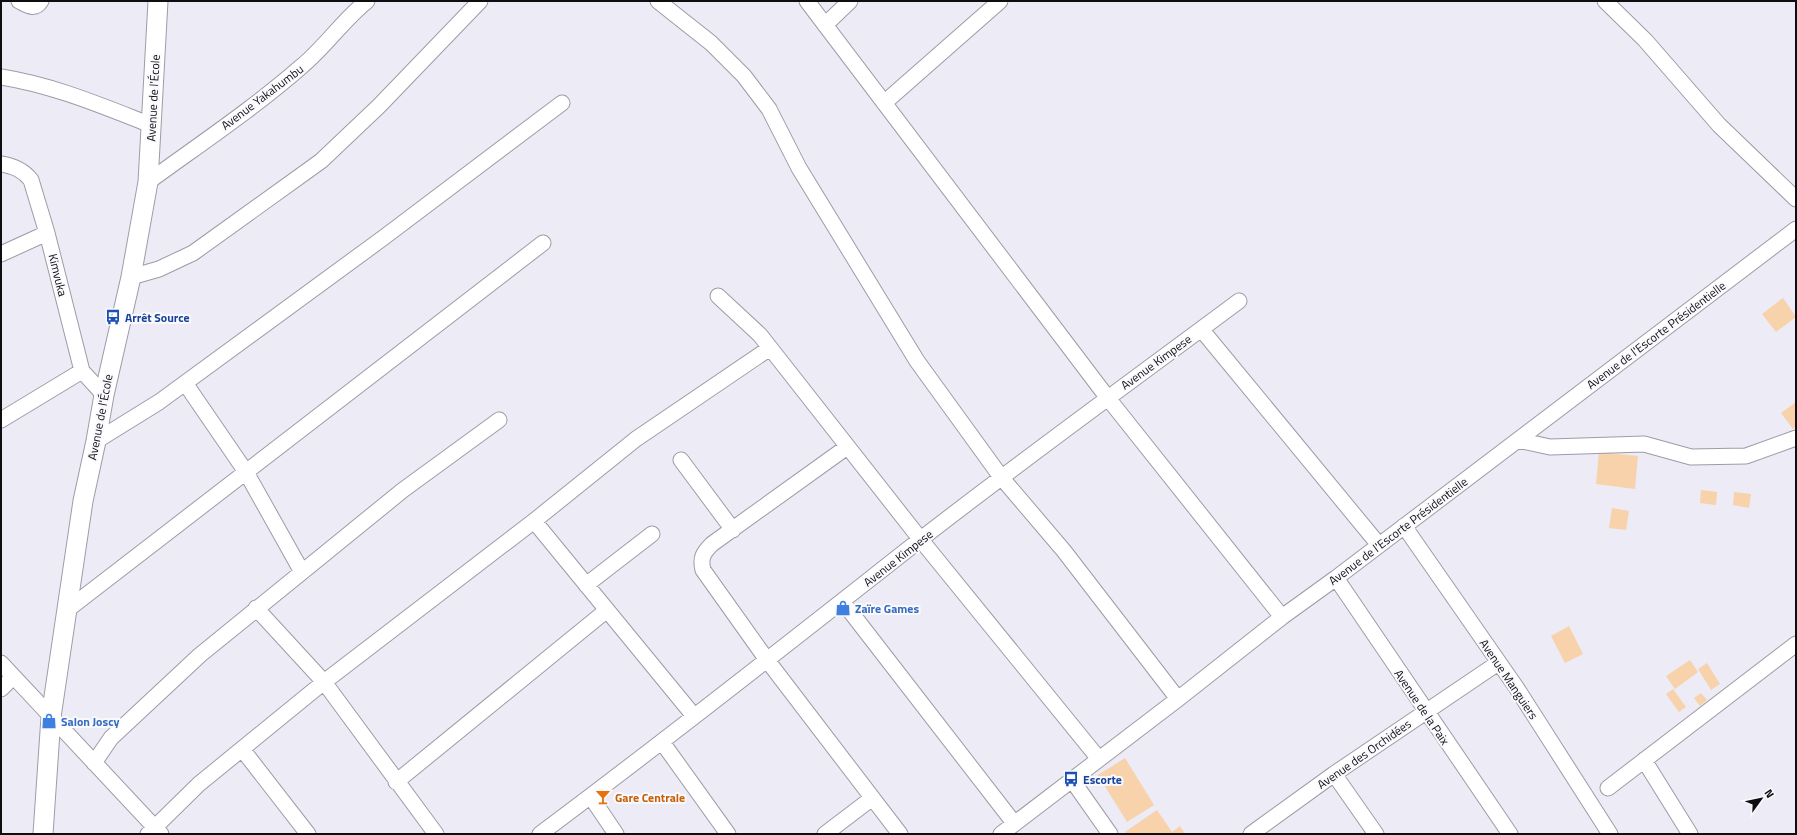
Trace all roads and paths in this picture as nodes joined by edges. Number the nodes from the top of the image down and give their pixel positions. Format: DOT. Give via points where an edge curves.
graph roads {
  1 [pos="19,1"];
  2 [pos="41,1"];
  3 [pos="158,1"];
  4 [pos="367,1"];
  5 [pos="480,1"];
  6 [pos="658,1"];
  7 [pos="807,1"];
  8 [pos="850,1"];
  9 [pos="1000,1"];
  10 [pos="1605,1"];
  11 [pos="825,25"];
  12 [pos="1,77"];
  13 [pos="884,102"];
  14 [pos="562,103"];
  15 [pos="151,125"];
  16 [pos="1,164"];
  17 [pos="148,182"];
  18 [pos="1796,199"];
  19 [pos="1796,229"];
  20 [pos="47,232"];
  21 [pos="543,243"];
  22 [pos="1,254"];
  23 [pos="131,276"];
  24 [pos="718,296"];
  25 [pos="1239,301"];
  26 [pos="1201,330"];
  27 [pos="770,348"];
  28 [pos="82,371"];
  29 [pos="184,384"];
  30 [pos="104,395"];
  31 [pos="1107,397"];
  32 [pos="1,420"];
  33 [pos="499,420"];
  34 [pos="1796,438"];
  35 [pos="1518,440"];
  36 [pos="96,441"];
  37 [pos="847,447"];
  38 [pos="681,460"];
  39 [pos="246,472"];
  40 [pos="1001,477"];
  41 [pos="534,521"];
  42 [pos="1404,526"];
  43 [pos="733,530"];
  44 [pos="652,534"];
  45 [pos="921,540"];
  46 [pos="1379,545"];
  47 [pos="302,572"];
  48 [pos="1336,578"];
  49 [pos="586,585"];
  50 [pos="843,602"];
  51 [pos="256,608"];
  52 [pos="67,610"];
  53 [pos="607,610"];
  54 [pos="1282,617"];
  55 [pos="1796,644"];
  56 [pos="766,660"];
  57 [pos="1,663"];
  58 [pos="1498,663"];
  59 [pos="13,677"];
  60 [pos="324,682"];
  61 [pos="1,689"];
  62 [pos="1178,699"];
  63 [pos="1425,711"];
  64 [pos="694,716"];
  65 [pos="51,717"];
  66 [pos="662,742"];
  67 [pos="242,749"];
  68 [pos="1099,759"];
  69 [pos="1644,760"];
  70 [pos="94,763"];
  71 [pos="1334,774"];
  72 [pos="1072,780"];
  73 [pos="396,782"];
  74 [pos="1608,788"];
  75 [pos="591,796"];
  76 [pos="871,799"];
  77 [pos="1014,824"];
  78 [pos="155,832"];
  79 [pos="43,834"];
  80 [pos="308,834"];
  81 [pos="436,834"];
  82 [pos="540,834"];
  83 [pos="616,834"];
  84 [pos="728,834"];
  85 [pos="824,834"];
  86 [pos="900,834"];
  87 [pos="1001,834"];
  88 [pos="1110,834"];
  89 [pos="1251,834"];
  90 [pos="1376,834"];
  91 [pos="1510,834"];
  92 [pos="1610,834"];
  93 [pos="1690,834"];
  1 -- 2 [label="street" via="32,7"];
  3 -- 15 [label="main road, Avenue de l'École"];
  4 -- 17 [label="street, Avenue Yakahumbu" via="298,70"];
  5 -- 23 [label="street" via="379,106 321,161 193,253 175,262"];
  6 -- 40 [label="street" via="711,43 744,76 769,110 799,168 917,362"];
  7 -- 11 [label="street"];
  8 -- 11 [label="street"];
  9 -- 13 [label="street"];
  10 -- 18 [label="street" via="1645,40 1719,125"];
  11 -- 13 [label="street"];
  12 -- 15 [label="street" via="23,80 67,93"];
  13 -- 31 [label="street"];
  14 -- 29 [label="street"];
  15 -- 17 [label="main road, Avenue de l'École"];
  16 -- 20 [label="street, Kimvuka" via="16,167 31,180"];
  17 -- 23 [label="main road, Avenue de l'École"];
  19 -- 35 [label="street, Avenue de l'Escorte Présidentielle"];
  20 -- 22 [label="street"];
  20 -- 28 [label="street, Kimvuka"];
  21 -- 39 [label="street"];
  23 -- 30 [label="main road, Avenue de l'École"];
  24 -- 27 [label="street" via="760,335"];
  25 -- 26 [label="street, Avenue Kimpese"];
  26 -- 31 [label="street, Avenue Kimpese"];
  26 -- 46 [label="street"];
  27 -- 37 [label="street"];
  27 -- 41 [label="street" via="636,439"];
  28 -- 30 [label="street"];
  28 -- 32 [label="street"];
  29 -- 36 [label="street"];
  29 -- 39 [label="street"];
  30 -- 36 [label="main road, Avenue de l'École"];
  31 -- 40 [label="street, Avenue Kimpese"];
  31 -- 54 [label="street"];
  33 -- 47 [label="street" via="403,490"];
  34 -- 35 [label="street" via="1746,456 1691,457 1644,444 1550,447"];
  35 -- 42 [label="street, Avenue de l'Escorte Présidentielle"];
  36 -- 52 [label="main road, Avenue de l'École" via="83,501"];
  37 -- 43 [label="street"];
  37 -- 45 [label="street"];
  38 -- 43 [label="street"];
  39 -- 47 [label="street"];
  39 -- 52 [label="street"];
  40 -- 45 [label="street, Avenue Kimpese"];
  40 -- 62 [label="street" via="1064,551"];
  41 -- 49 [label="street"];
  41 -- 60 [label="street"];
  42 -- 46 [label="street, Avenue de l'Escorte Présidentielle"];
  42 -- 58 [label="street, Avenue Manguiers"];
  43 -- 56 [label="street" via="704,553 701,561 703,570"];
  44 -- 49 [label="street"];
  45 -- 50 [label="street, Avenue Kimpese"];
  45 -- 68 [label="street"];
  46 -- 48 [label="street, Avenue de l'Escorte Présidentielle"];
  47 -- 51 [label="street"];
  48 -- 54 [label="street, Avenue de l'Escorte Présidentielle"];
  48 -- 63 [label="street, Avenue de la Paix"];
  49 -- 53 [label="street"];
  50 -- 56 [label="street, Avenue Kimpese"];
  50 -- 77 [label="street"];
  51 -- 60 [label="street"];
  51 -- 70 [label="street" via="139,711 111,738"];
  52 -- 65 [label="main road, Avenue de l'École"];
  53 -- 64 [label="street"];
  53 -- 73 [label="street"];
  54 -- 62 [label="street, Avenue de l'Escorte Présidentielle"];
  55 -- 69 [label="street"];
  56 -- 64 [label="street, Avenue Kimpese"];
  56 -- 76 [label="street"];
  57 -- 59 [label="street"];
  58 -- 63 [label="street, Avenue des Orchidées"];
  58 -- 92 [label="street, Avenue Manguiers"];
  59 -- 61 [label="street"];
  59 -- 65 [label="street"];
  60 -- 67 [label="street"];
  60 -- 73 [label="street"];
  62 -- 68 [label="street, Avenue de l'Escorte Présidentielle"];
  63 -- 71 [label="street, Avenue des Orchidées"];
  63 -- 91 [label="street, Avenue de la Paix"];
  64 -- 66 [label="street, Avenue Kimpese"];
  65 -- 70 [label="street"];
  65 -- 79 [label="main road, Avenue de l'École"];
  66 -- 75 [label="street, Avenue Kimpese"];
  66 -- 84 [label="street"];
  67 -- 78 [label="street" via="199,784"];
  67 -- 80 [label="street"];
  68 -- 72 [label="street, Avenue de l'Escorte Présidentielle"];
  69 -- 74 [label="street"];
  69 -- 93 [label="street"];
  70 -- 78 [label="street"];
  71 -- 89 [label="street, Avenue des Orchidées"];
  71 -- 90 [label="street"];
  72 -- 77 [label="street, Avenue de l'Escorte Présidentielle"];
  72 -- 88 [label="street"];
  73 -- 81 [label="street"];
  75 -- 82 [label="street, Avenue Kimpese"];
  75 -- 83 [label="street"];
  76 -- 85 [label="street"];
  76 -- 86 [label="street"];
  77 -- 87 [label="street, Avenue de l'Escorte Présidentielle"];
}
